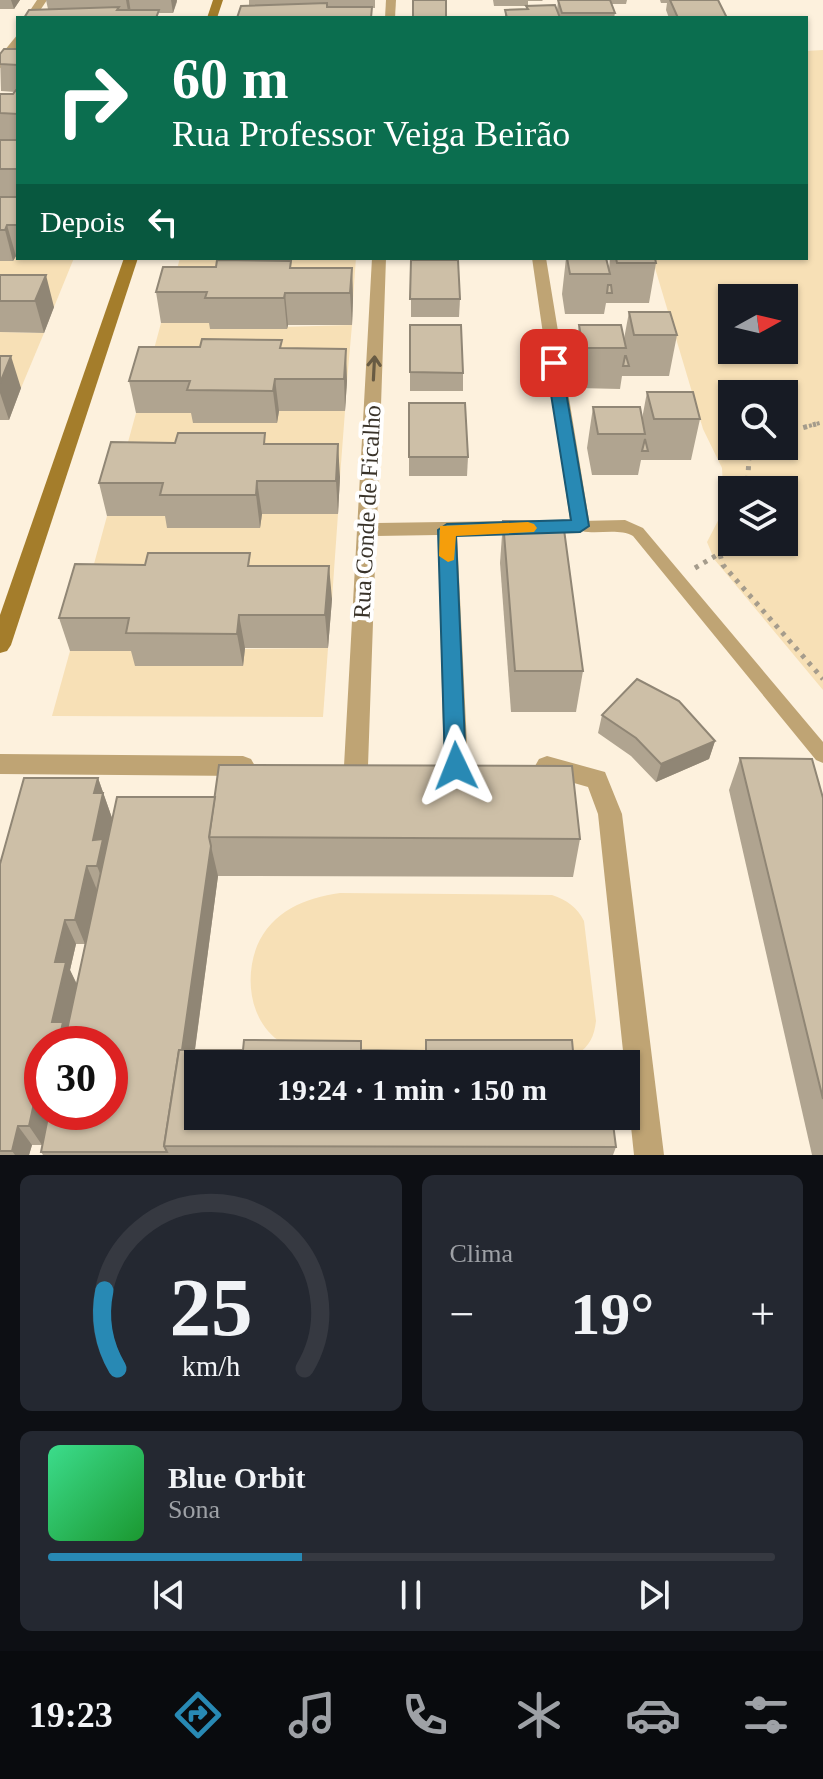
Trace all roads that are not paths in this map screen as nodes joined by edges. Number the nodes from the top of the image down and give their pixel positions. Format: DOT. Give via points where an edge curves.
graph roads {
  1 [pos="16,40"];
  2 [pos="0,44"];
  3 [pos="0,65"];
  4 [pos="130,260"];
  5 [pos="379,260"];
  6 [pos="539,260"];
  7 [pos="580,526"];
  8 [pos="366,530"];
  9 [pos="447,530"];
  10 [pos="0,645"];
  11 [pos="823,755"];
  12 [pos="0,764"];
  13 [pos="261,766"];
  14 [pos="385,766"];
  15 [pos="427,766"];
  16 [pos="456,766"];
  17 [pos="484,766"];
  18 [pos="528,766"];
  19 [pos="649,1155"];
  1 -- 2 [label="street"];
  1 -- 3 [label="street"];
  4 -- 10 [label="street"];
  8 -- 5 [label="street, Rua Conde de Ficalho, one-way"];
  6 -- 7 [label="street"];
  7 -- 9 [label="street"];
  7 -- 11 [label="lane" via="625,525 638,532"];
  8 -- 9 [label="street"];
  8 -- 14 [label="street, Rua Conde de Ficalho" via="348,766"];
  9 -- 16 [label="street"];
  12 -- 13 [label="street"];
  15 -- 16 [label="street"];
  16 -- 17 [label="street"];
  18 -- 19 [label="street" via="557,766 597,779 610,814"];
}
